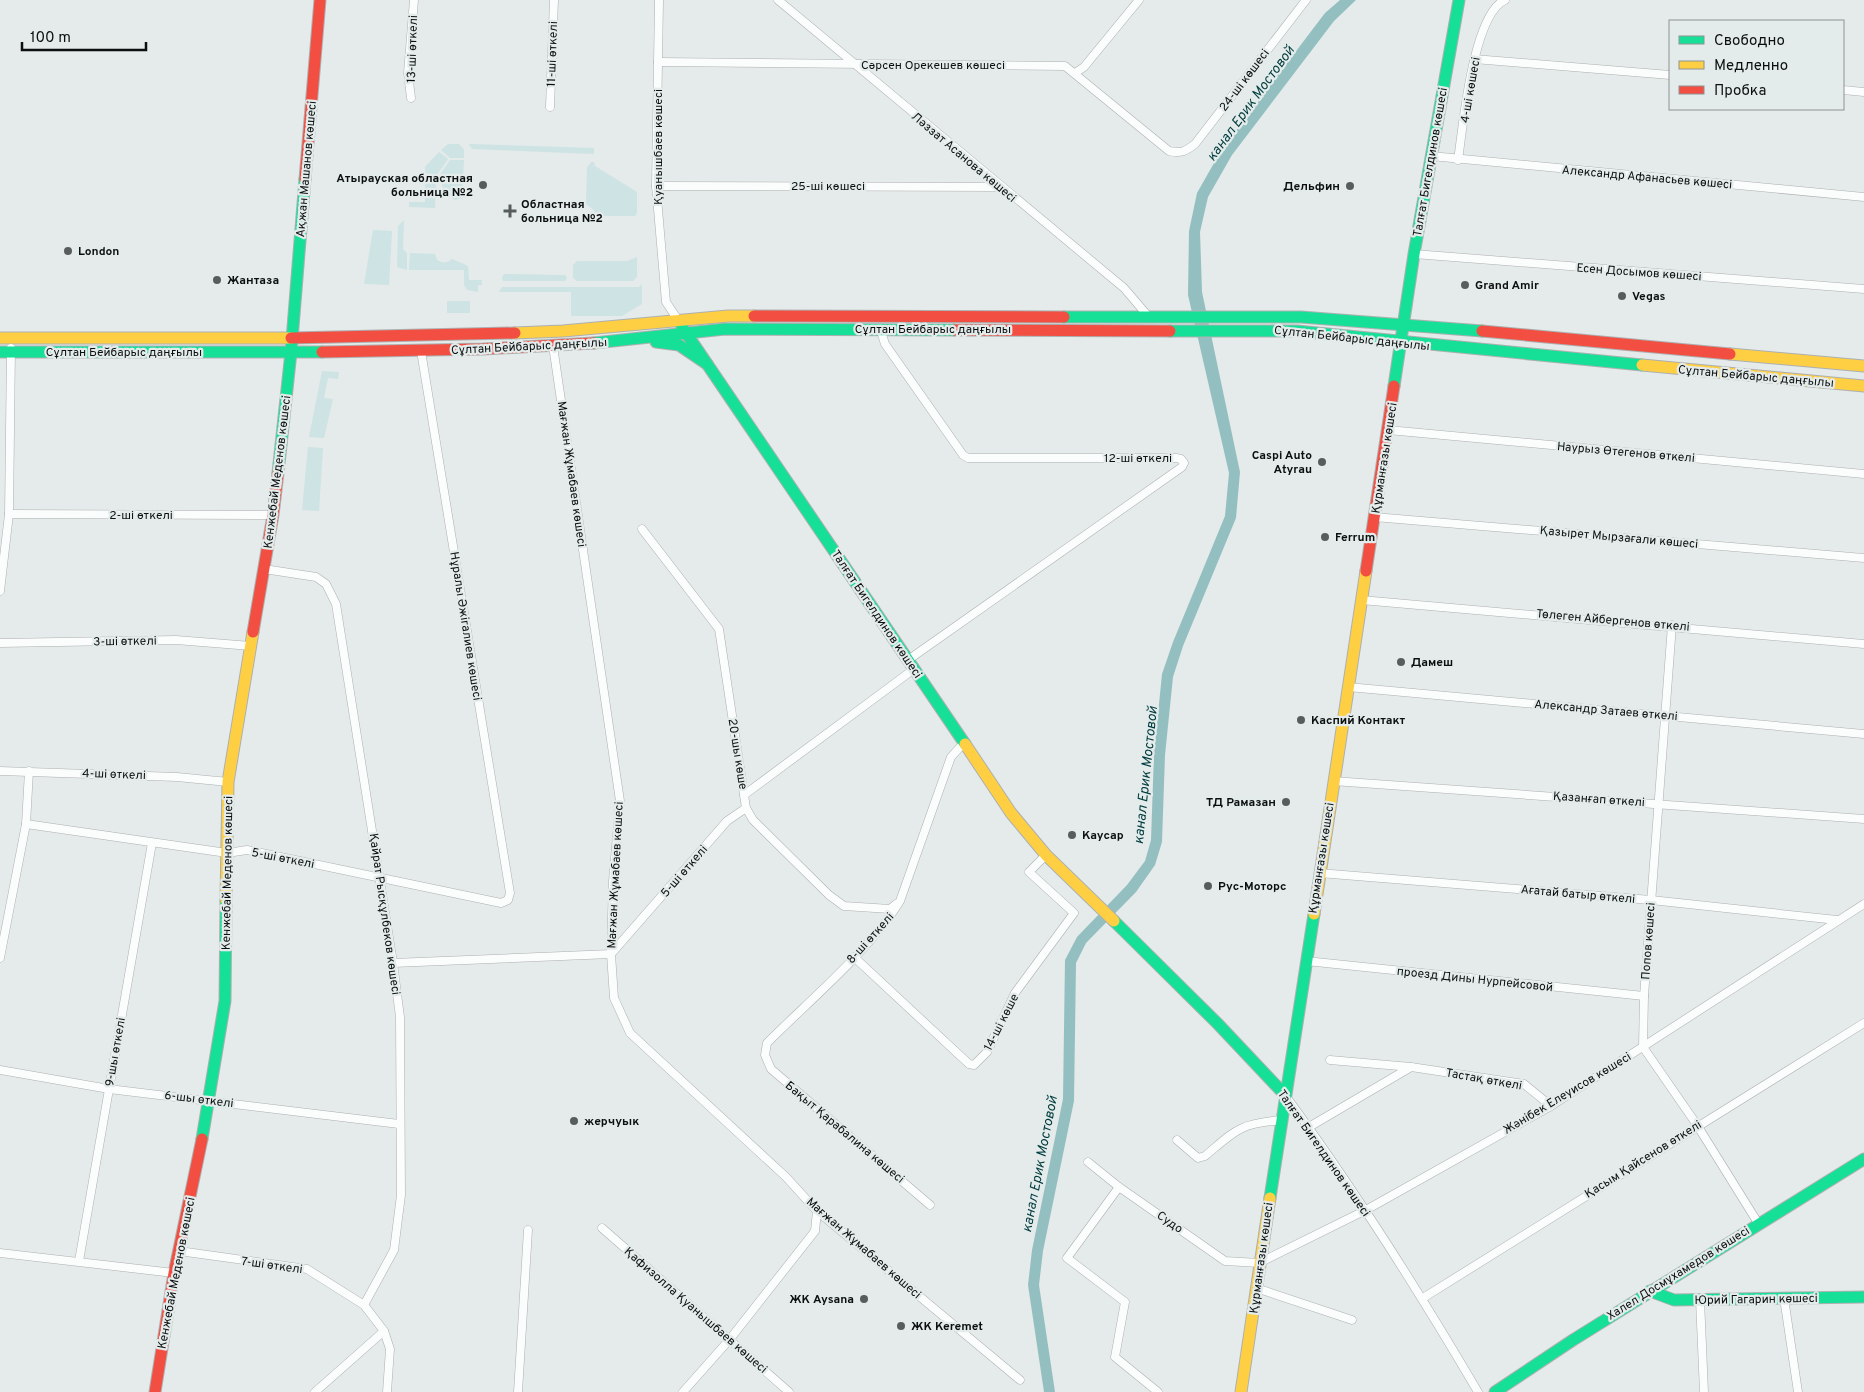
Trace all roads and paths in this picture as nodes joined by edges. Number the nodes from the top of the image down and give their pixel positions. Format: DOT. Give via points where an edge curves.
graph roads {
  1 [pos="320,0"];
  2 [pos="414,0"];
  3 [pos="554,0"];
  4 [pos="659,0"];
  5 [pos="778,0"];
  6 [pos="1139,0"];
  7 [pos="1306,0"];
  8 [pos="1459,0"];
  9 [pos="1505,0"];
  10 [pos="1474,59"];
  11 [pos="658,62"];
  12 [pos="854,65"];
  13 [pos="1075,73"];
  14 [pos="1669,75"];
  15 [pos="1844,90"];
  16 [pos="1864,92"];
  17 [pos="411,98"];
  18 [pos="550,107"];
  19 [pos="1178,153"];
  20 [pos="1431,156"];
  21 [pos="1458,160"];
  22 [pos="656,186"];
  23 [pos="1000,187"];
  24 [pos="1864,197"];
  25 [pos="1414,254"];
  26 [pos="1864,289"];
  27 [pos="1408,302"];
  28 [pos="1148,316"];
  29 [pos="678,320"];
  30 [pos="1379,322"];
  31 [pos="1405,324"];
  32 [pos="1422,325"];
  33 [pos="880,328"];
  34 [pos="686,333"];
  35 [pos="136,338"];
  36 [pos="292,338"];
  37 [pos="6,339"];
  38 [pos="636,340"];
  39 [pos="1373,340"];
  40 [pos="1402,343"];
  41 [pos="553,346"];
  42 [pos="1425,346"];
  43 [pos="421,351"];
  44 [pos="6,352"];
  45 [pos="136,352"];
  46 [pos="291,352"];
  47 [pos="707,364"];
  48 [pos="1864,366"];
  49 [pos="1398,368"];
  50 [pos="1864,386"];
  51 [pos="1388,430"];
  52 [pos="1864,474"];
  53 [pos="9,514"];
  54 [pos="273,515"];
  55 [pos="1374,518"];
  56 [pos="642,529"];
  57 [pos="1864,558"];
  58 [pos="264,569"];
  59 [pos="0,591"];
  60 [pos="1361,600"];
  61 [pos="1672,625"];
  62 [pos="0,643"];
  63 [pos="1864,644"];
  64 [pos="251,646"];
  65 [pos="911,664"];
  66 [pos="1348,687"];
  67 [pos="1664,715"];
  68 [pos="1864,734"];
  69 [pos="963,744"];
  70 [pos="0,770"];
  71 [pos="30,771"];
  72 [pos="1333,780"];
  73 [pos="228,782"];
  74 [pos="744,795"];
  75 [pos="1658,804"];
  76 [pos="746,808"];
  77 [pos="1864,818"];
  78 [pos="26,824"];
  79 [pos="152,843"];
  80 [pos="227,853"];
  81 [pos="1046,855"];
  82 [pos="1319,873"];
  83 [pos="380,877"];
  84 [pos="508,900"];
  85 [pos="1651,900"];
  86 [pos="900,901"];
  87 [pos="1864,904"];
  88 [pos="1837,920"];
  89 [pos="611,954"];
  90 [pos="854,956"];
  91 [pos="0,958"];
  92 [pos="1306,962"];
  93 [pos="393,963"];
  94 [pos="1644,996"];
  95 [pos="1864,1023"];
  96 [pos="1643,1047"];
  97 [pos="765,1055"];
  98 [pos="1330,1060"];
  99 [pos="1411,1067"];
  100 [pos="0,1070"];
  101 [pos="109,1088"];
  102 [pos="1285,1095"];
  103 [pos="210,1101"];
  104 [pos="1551,1106"];
  105 [pos="1282,1120"];
  106 [pos="399,1124"];
  107 [pos="1698,1125"];
  108 [pos="1309,1127"];
  109 [pos="1177,1140"];
  110 [pos="1864,1159"];
  111 [pos="1088,1162"];
  112 [pos="1119,1187"];
  113 [pos="930,1205"];
  114 [pos="1366,1210"];
  115 [pos="817,1211"];
  116 [pos="1758,1223"];
  117 [pos="602,1228"];
  118 [pos="528,1230"];
  119 [pos="179,1252"];
  120 [pos="0,1253"];
  121 [pos="79,1260"];
  122 [pos="1259,1263"];
  123 [pos="174,1273"];
  124 [pos="1256,1288"];
  125 [pos="1650,1291"];
  126 [pos="1864,1297"];
  127 [pos="1423,1298"];
  128 [pos="1784,1298"];
  129 [pos="1700,1300"];
  130 [pos="364,1305"];
  131 [pos="1352,1320"];
  132 [pos="384,1331"];
  133 [pos="730,1339"];
  134 [pos="1020,1380"];
  135 [pos="155,1392"];
  136 [pos="315,1392"];
  137 [pos="388,1392"];
  138 [pos="518,1392"];
  139 [pos="683,1392"];
  140 [pos="789,1392"];
  141 [pos="1158,1392"];
  142 [pos="1241,1392"];
  143 [pos="1478,1392"];
  144 [pos="1496,1392"];
  145 [pos="1704,1392"];
  146 [pos="1798,1392"];
  1 -- 36 [label="main road, Ақжан Машанов көшесі"];
  2 -- 17 [label="street, 13-ші өткелі" via="408,73"];
  3 -- 18 [label="street, 11-ші өткелі"];
  4 -- 11 [label="street, Қуанышбаев көшесі"];
  5 -- 12 [label="street, Ләззат Асанова көшесі"];
  6 -- 13 [label="street" via="1084,67"];
  7 -- 19 [label="street, 24-ші көшесі" via="1195,144"];
  8 -- 20 [label="main road, Талғат Бигелдинов көшесі"];
  9 -- 10 [label="street, 4-ші көшесі" via="1498,3 1490,15"];
  10 -- 14 [label="street"];
  10 -- 21 [label="street, 4-ші көшесі"];
  11 -- 12 [label="street, Сәрсен Орекешев көшесі"];
  11 -- 22 [label="street, Қуанышбаев көшесі"];
  12 -- 13 [label="street, Сәрсен Орекешев көшесі" via="1065,66"];
  12 -- 23 [label="street, Ләззат Асанова көшесі"];
  13 -- 19 [label="street, Сәрсен Орекешев көшесі" via="1169,151"];
  15 -- 16 [label="street"];
  20 -- 21 [label="street, Александр Афанасьев көшесі"];
  20 -- 25 [label="main road, Талғат Бигелдинов көшесі"];
  21 -- 24 [label="street, Александр Афанасьев көшесі"];
  22 -- 23 [label="street, 25-ші көшесі"];
  22 -- 29 [label="street, Қуанышбаев көшесі" via="666,302"];
  23 -- 28 [label="street, Ләззат Асанова көшесі" via="1124,288"];
  25 -- 26 [label="street, Есен Досымов көшесі"];
  25 -- 27 [label="main road, Талғат Бигелдинов көшесі"];
  27 -- 30 [label="main road" via="1396,317"];
  27 -- 31 [label="main road, Талғат Бигелдинов көшесі"];
  27 -- 32 [label="main road" via="1412,317"];
  28 -- 29 [label="main road, Сұлтан Бейбарыс даңғылы" via="728,316"];
  28 -- 30 [label="main road, Сұлтан Бейбарыс даңғылы" via="1302,317"];
  29 -- 34 [label="main road, Талғат Бигелдинов көшесі"];
  29 -- 36 [label="main road, Сұлтан Бейбарыс даңғылы" via="563,332"];
  30 -- 31 [label="main road, Сұлтан Бейбарыс даңғылы"];
  31 -- 32 [label="main road, Сұлтан Бейбарыс даңғылы"];
  31 -- 40 [label="main road, Құрманғазы көшесі"];
  32 -- 48 [label="main road, Сұлтан Бейбарыс даңғылы"];
  33 -- 34 [label="main road, Сұлтан Бейбарыс даңғылы" via="725,329"];
  33 -- 39 [label="main road, Сұлтан Бейбарыс даңғылы" via="1297,330"];
  33 -- 65 [label="street, 12-ші өткелі" via="885,344 968,458 1176,458 1184,463"];
  34 -- 38 [label="main road, Сұлтан Бейбарыс даңғылы"];
  34 -- 47 [label="main road, Талғат Бигелдинов көшесі"];
  35 -- 36 [label="main road, Сұлтан Бейбарыс даңғылы"];
  35 -- 37 [label="main road, Сұлтан Бейбарыс даңғылы"];
  35 -- 45 [label="main road"];
  36 -- 46 [label="main road, Ақжан Машанов көшесі"];
  37 -- 44 [label="street"];
  38 -- 41 [label="main road, Сұлтан Бейбарыс даңғылы"];
  38 -- 47 [label="main road" via="679,345"];
  39 -- 40 [label="main road, Сұлтан Бейбарыс даңғылы"];
  39 -- 49 [label="main road" via="1392,352"];
  40 -- 42 [label="main road, Сұлтан Бейбарыс даңғылы"];
  40 -- 49 [label="main road, Құрманғазы көшесі"];
  41 -- 43 [label="main road, Сұлтан Бейбарыс даңғылы"];
  41 -- 89 [label="street, Мағжан Жұмабаев көшесі" via="620,801"];
  42 -- 49 [label="main road" via="1407,352"];
  42 -- 50 [label="main road, Сұлтан Бейбарыс даңғылы"];
  43 -- 46 [label="main road, Сұлтан Бейбарыс даңғылы"];
  43 -- 84 [label="street, Нұралы Әжiгалиев көшесi" via="510,894"];
  44 -- 45 [label="main road, Сұлтан Бейбарыс даңғылы"];
  44 -- 53 [label="street"];
  45 -- 46 [label="main road, Сұлтан Бейбарыс даңғылы"];
  46 -- 54 [label="main road, Кенжебай Меденов көшесі"];
  47 -- 65 [label="main road, Талғат Бигелдинов көшесі"];
  49 -- 51 [label="main road, Құрманғазы көшесі"];
  51 -- 52 [label="street, Наурыз Өтегенов өткелі"];
  51 -- 55 [label="main road, Құрманғазы көшесі"];
  53 -- 54 [label="street, 2-ші өткелі"];
  53 -- 59 [label="street"];
  54 -- 58 [label="main road, Кенжебай Меденов көшесі"];
  55 -- 57 [label="street, Қазырет Мырзағали көшесі"];
  55 -- 60 [label="main road, Құрманғазы көшесі"];
  56 -- 74 [label="street, 20-шы көше" via="718,629"];
  58 -- 64 [label="main road, Кенжебай Меденов көшесі"];
  58 -- 83 [label="street, Қайрат Рысқұлбеков көшесі" via="316,577 326,584 336,604"];
  60 -- 61 [label="street, Төлеген Айбергенов өткелі"];
  60 -- 66 [label="main road, Құрманғазы көшесі"];
  61 -- 63 [label="street, Төлеген Айбергенов өткелі"];
  61 -- 67 [label="street, Попов көшесі"];
  62 -- 64 [label="street, 3-ші өткелі" via="176,640"];
  64 -- 73 [label="main road, Кенжебай Меденов көшесі"];
  65 -- 69 [label="main road, Талғат Бигелдинов көшесі"];
  65 -- 74 [label="street"];
  66 -- 67 [label="street, Александр Затаев өткелі"];
  66 -- 72 [label="main road, Құрманғазы көшесі"];
  67 -- 68 [label="street, Александр Затаев өткелі"];
  67 -- 75 [label="street, Попов көшесі"];
  69 -- 81 [label="main road, Талғат Бигелдинов көшесі" via="1011,813"];
  69 -- 86 [label="street, 8-ші өткелі" via="951,757"];
  70 -- 71 [label="street, 4-ші өткелі"];
  71 -- 73 [label="street, 4-ші өткелі" via="178,776"];
  71 -- 78 [label="street"];
  72 -- 75 [label="street, Қазанғап өткелі"];
  72 -- 82 [label="main road, Құрманғазы көшесі"];
  73 -- 80 [label="main road, Кенжебай Меденов көшесі"];
  74 -- 76 [label="street, 20-шы көше"];
  75 -- 77 [label="street, Қазанғап өткелі"];
  75 -- 85 [label="street, Попов көшесі"];
  76 -- 86 [label="street, 20-шы көше" via="760,827 828,895 844,906 890,909"];
  76 -- 89 [label="street, 5-ші өткелі" via="727,822"];
  78 -- 79 [label="street, 5-ші өткелі"];
  78 -- 91 [label="street"];
  79 -- 80 [label="street, 5-ші өткелі"];
  79 -- 101 [label="street, 9-шы өткелі"];
  80 -- 83 [label="street, 5-ші өткелі" via="247,850"];
  80 -- 103 [label="main road, Кенжебай Меденов көшесі" via="225,1001"];
  81 -- 90 [label="street, 14-ші көше" via="1029,872 1074,913 1015,993 987,1052 974,1066"];
  81 -- 102 [label="main road, Талғат Бигелдинов көшесі" via="1218,1024"];
  82 -- 85 [label="street, Ағатай батыр өткелі"];
  82 -- 92 [label="main road, Құрманғазы көшесі"];
  83 -- 84 [label="street, 5-ші өткелі" via="501,903"];
  83 -- 93 [label="street, Қайрат Рысқұлбеков көшесі"];
  85 -- 88 [label="street, Ағатай батыр өткелі"];
  85 -- 94 [label="street, Попов көшесі"];
  86 -- 90 [label="street, 8-ші өткелі" via="891,917"];
  87 -- 88 [label="street, Жәнібек Елеуисов көшесі"];
  88 -- 96 [label="street, Жәнібек Елеуисов көшесі"];
  89 -- 93 [label="street"];
  89 -- 115 [label="street, Мағжан Жұмабаев көшесі" via="614,998 630,1033 786,1177"];
  90 -- 97 [label="street, 8-ші өткелі" via="767,1043"];
  92 -- 94 [label="street, проезд Дины Нурпейсовой"];
  92 -- 102 [label="main road, Құрманғазы көшесі"];
  93 -- 106 [label="street, Қайрат Рысқұлбеков көшесі" via="400,1017"];
  94 -- 96 [label="street, Попов көшесі"];
  95 -- 107 [label="street, Қасым Қайсенов өткелі"];
  96 -- 104 [label="street, Жәнібек Елеуисов көшесі"];
  96 -- 107 [label="street"];
  97 -- 113 [label="street, Бақыт Қарабалина көшесі" via="771,1069"];
  98 -- 99 [label="street, Тастақ өткелі"];
  99 -- 104 [label="street, Тастақ өткелі" via="1524,1084"];
  99 -- 108 [label="street"];
  100 -- 101 [label="street, 6-шы өткелі"];
  101 -- 103 [label="street, 6-шы өткелі"];
  101 -- 121 [label="street, 9-шы өткелі"];
  102 -- 105 [label="main road, Құрманғазы көшесі"];
  102 -- 108 [label="street, Талғат Бигелдинов көшесі"];
  103 -- 106 [label="street, 6-шы өткелі"];
  103 -- 119 [label="main road, Кенжебай Меденов көшесі"];
  104 -- 114 [label="street, Жәнібек Елеуисов көшесі"];
  105 -- 109 [label="street" via="1251,1123 1236,1129 1205,1156 1198,1158"];
  105 -- 122 [label="main road, Құрманғазы көшесі"];
  106 -- 130 [label="street, Қайрат Рысқұлбеков көшесі" via="401,1195 394,1250"];
  107 -- 116 [label="street"];
  107 -- 127 [label="street, Қасым Қайсенов өткелі"];
  108 -- 114 [label="street, Талғат Бигелдинов көшесі"];
  110 -- 116 [label="main road, Халел Досмұхамедов көшесі"];
  111 -- 112 [label="street, Судо"];
  112 -- 122 [label="street, Судо" via="1226,1261"];
  112 -- 141 [label="street" via="1067,1258 1125,1302 1114,1357"];
  114 -- 122 [label="street, Жәнібек Елеуисов көшесі"];
  114 -- 127 [label="street, Талғат Бигелдинов көшесі"];
  115 -- 133 [label="street" via="815,1231"];
  115 -- 134 [label="street, Мағжан Жұмабаев көшесі"];
  116 -- 125 [label="main road, Халел Досмұхамедов көшесі"];
  117 -- 133 [label="street, Қафизолла Қуанышбаев көшесi"];
  118 -- 138 [label="street"];
  119 -- 123 [label="main road, Кенжебай Меденов көшесі"];
  119 -- 130 [label="street, 7-ші өткелі" via="307,1269"];
  120 -- 121 [label="street"];
  121 -- 123 [label="street"];
  122 -- 124 [label="main road, Құрманғазы көшесі"];
  123 -- 135 [label="main road, Кенжебай Меденов көшесі"];
  124 -- 131 [label="street"];
  124 -- 142 [label="main road, Құрманғазы көшесі"];
  125 -- 129 [label="main road, Юрий Гагарин көшесі" via="1674,1300"];
  125 -- 144 [label="main road, Халел Досмұхамедов көшесі"];
  126 -- 128 [label="main road, Юрий Гагарин көшесі"];
  127 -- 143 [label="street, Талғат Бигелдинов көшесі"];
  128 -- 129 [label="main road, Юрий Гагарин көшесі"];
  128 -- 146 [label="street"];
  129 -- 145 [label="street"];
  130 -- 132 [label="street, 7-ші өткелі"];
  132 -- 136 [label="street"];
  132 -- 137 [label="street, 7-ші өткелі" via="390,1349"];
  133 -- 139 [label="street"];
  133 -- 140 [label="street, Қафизолла Қуанышбаев көшесi"];
}
